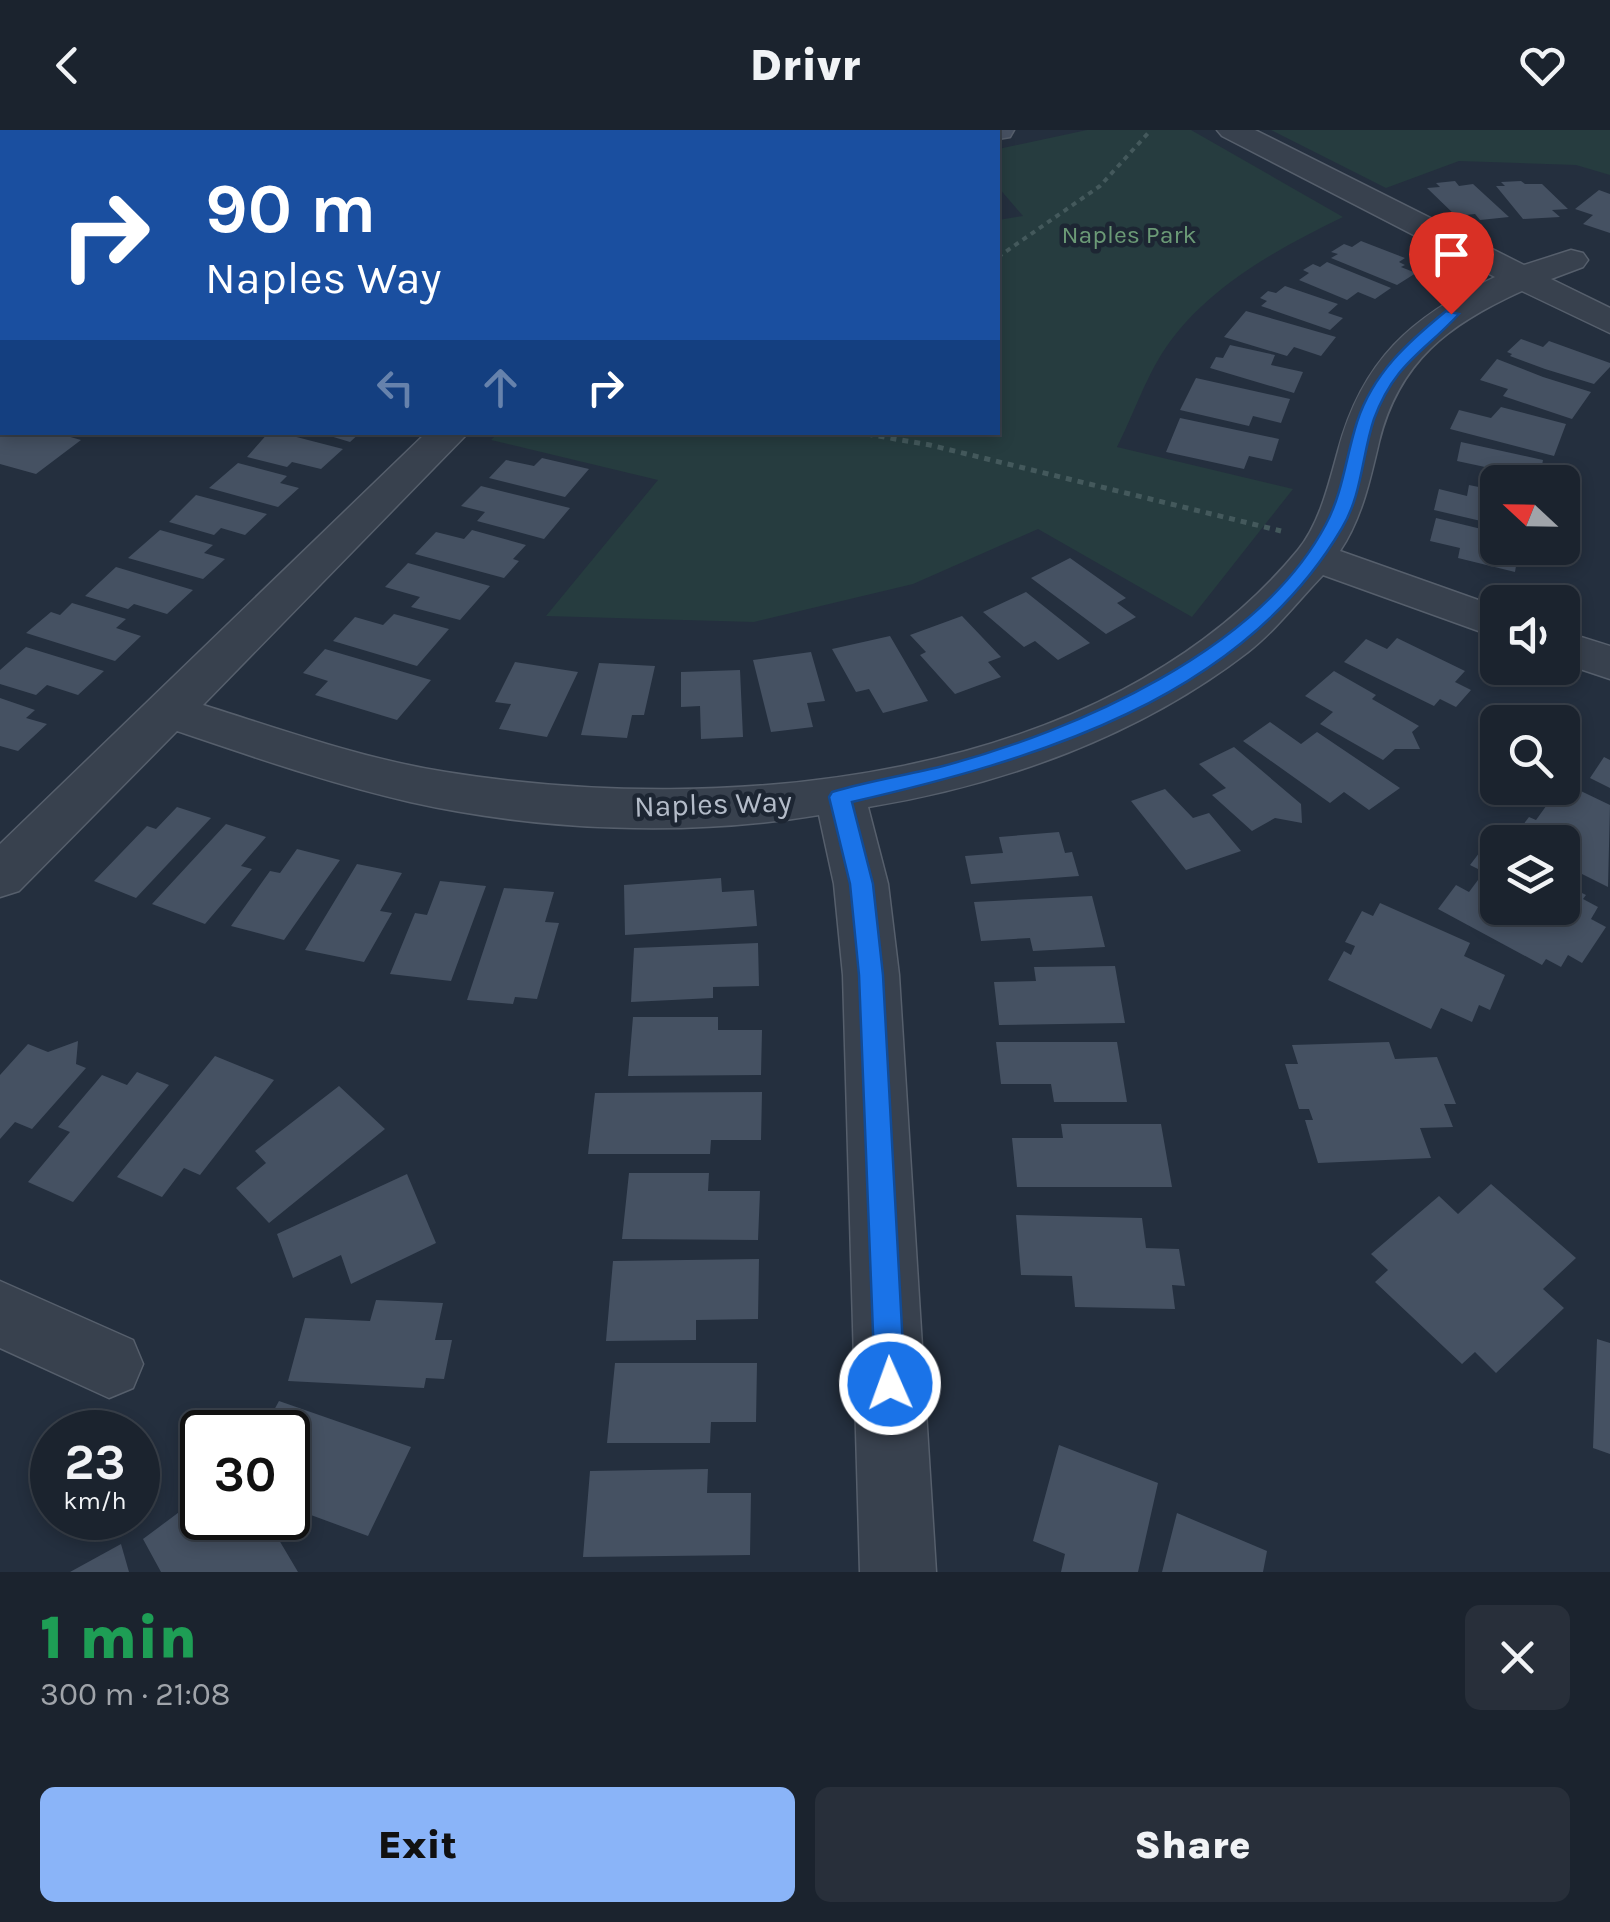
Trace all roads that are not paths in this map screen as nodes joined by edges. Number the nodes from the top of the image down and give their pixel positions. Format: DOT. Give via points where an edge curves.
graph roads {
  1 [pos="1232,130"];
  2 [pos="1571,260"];
  3 [pos="1520,278"];
  4 [pos="1610,322"];
  5 [pos="447,435"];
  6 [pos="1298,544"];
  7 [pos="1480,616"];
  8 [pos="1580,653"];
  9 [pos="1610,664"];
  10 [pos="169,711"];
  11 [pos="840,797"];
  12 [pos="0,877"];
  13 [pos="0,1314"];
  14 [pos="108,1364"];
  15 [pos="898,1572"];
  1 -- 3 [label="street"];
  2 -- 3 [label="street, Naples Way"];
  3 -- 4 [label="street"];
  3 -- 6 [label="street, Naples Way" via="1451,314 1391,370 1366,419 1342,509"];
  5 -- 10 [label="street"];
  6 -- 7 [label="street"];
  6 -- 11 [label="street, Naples Way" via="1259,618 1201,664 1101,719 950,772"];
  8 -- 9 [label="street"];
  10 -- 11 [label="street, Naples Way" via="390,779 506,800 686,808"];
  10 -- 12 [label="street"];
  11 -- 15 [label="street" via="861,884 871,975"];
  13 -- 14 [label="street"];
}
